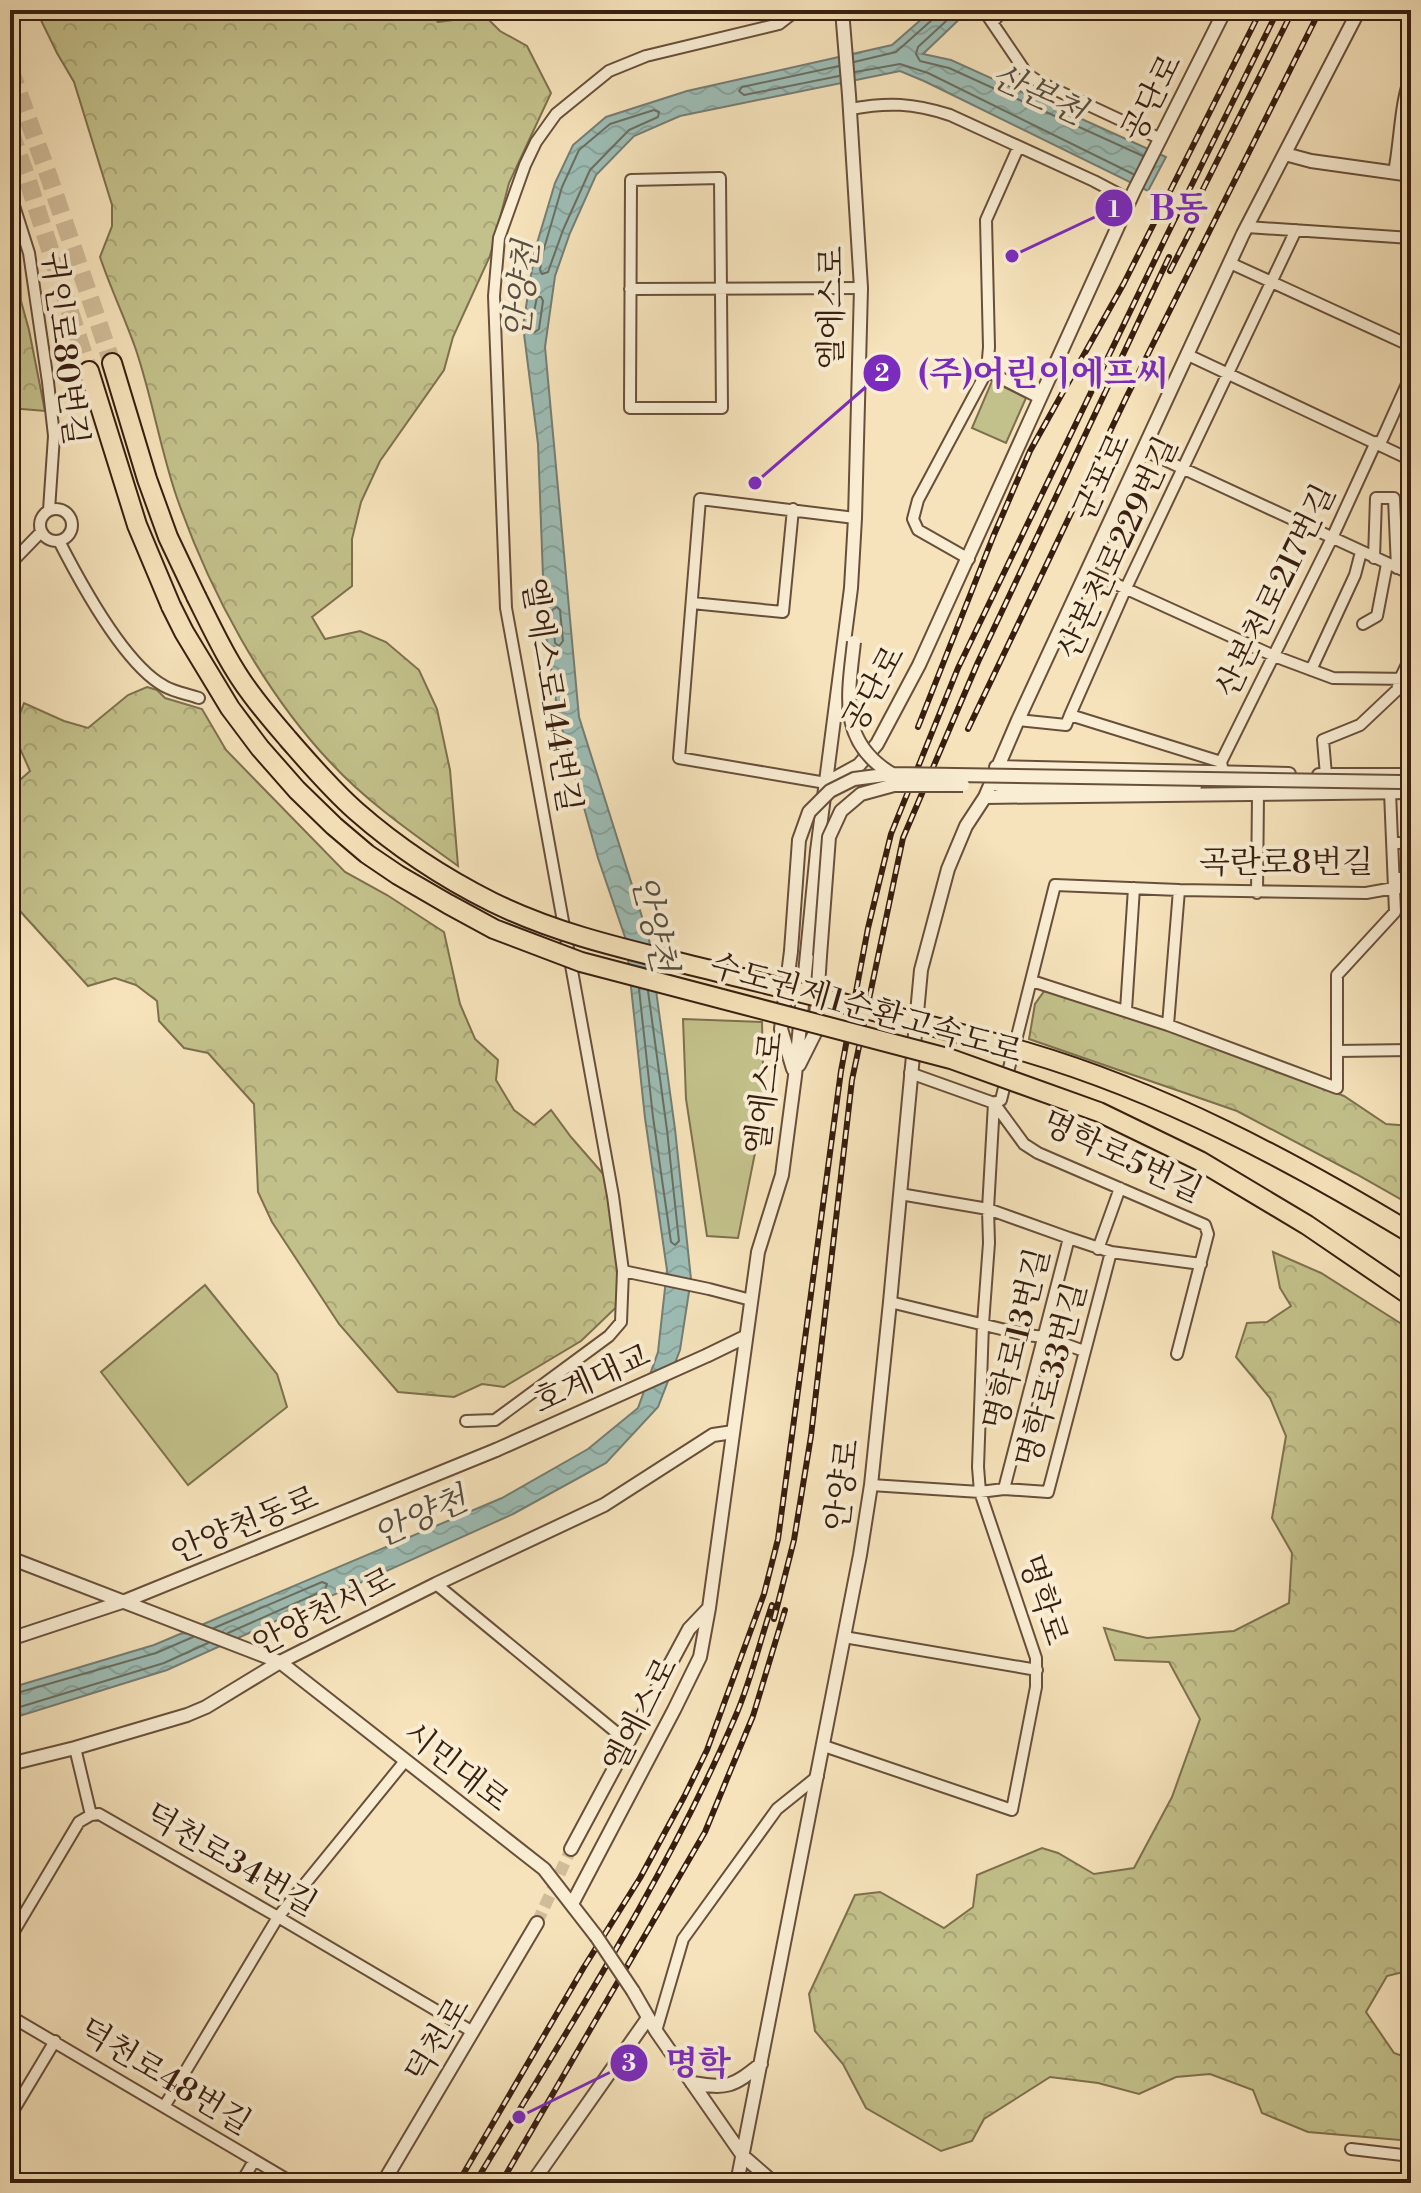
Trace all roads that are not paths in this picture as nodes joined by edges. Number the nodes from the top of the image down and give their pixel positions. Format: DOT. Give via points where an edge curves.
graph roads {
  1 [pos="797,10"];
  2 [pos="842,10"];
  3 [pos="1003,10"];
  4 [pos="1225,10"];
  5 [pos="1359,10"];
  6 [pos="1411,76"];
  7 [pos="1408,87"];
  8 [pos="850,102"];
  9 [pos="1158,144"];
  10 [pos="1018,148"];
  11 [pos="1285,154"];
  12 [pos="1394,172"];
  13 [pos="1411,175"];
  14 [pos="10,193"];
  15 [pos="1132,196"];
  16 [pos="1245,230"];
  17 [pos="1296,230"];
  18 [pos="1411,238"];
  19 [pos="1230,263"];
  20 [pos="1272,282"];
  21 [pos="861,288"];
  22 [pos="630,289"];
  23 [pos="720,290"];
  24 [pos="1411,346"];
  25 [pos="1188,355"];
  26 [pos="112,363"];
  27 [pos="89,371"];
  28 [pos="987,371"];
  29 [pos="1229,374"];
  30 [pos="1411,375"];
  31 [pos="1040,398"];
  32 [pos="1378,443"];
  33 [pos="1143,450"];
  34 [pos="1411,460"];
  35 [pos="1183,468"];
  36 [pos="793,509"];
  37 [pos="49,510"];
  38 [pos="855,518"];
  39 [pos="41,532"];
  40 [pos="1332,538"];
  41 [pos="59,541"];
  42 [pos="1361,552"];
  43 [pos="1374,558"];
  44 [pos="969,559"];
  45 [pos="10,564"];
  46 [pos="1392,566"];
  47 [pos="1087,571"];
  48 [pos="1411,574"];
  49 [pos="851,588"];
  50 [pos="1126,588"];
  51 [pos="692,603"];
  52 [pos="1363,624"];
  53 [pos="1274,656"];
  54 [pos="1411,656"];
  55 [pos="1311,670"];
  56 [pos="1405,679"];
  57 [pos="199,698"];
  58 [pos="1070,715"];
  59 [pos="1018,720"];
  60 [pos="996,767"];
  61 [pos="1222,768"];
  62 [pos="892,774"];
  63 [pos="1326,775"];
  64 [pos="1411,775"];
  65 [pos="826,783"];
  66 [pos="1411,785"];
  67 [pos="1390,792"];
  68 [pos="1411,792"];
  69 [pos="1258,794"];
  70 [pos="985,797"];
  71 [pos="1392,843"];
  72 [pos="1411,843"];
  73 [pos="1411,878"];
  74 [pos="1394,883"];
  75 [pos="1134,888"];
  76 [pos="1411,888"];
  77 [pos="1179,890"];
  78 [pos="1257,893"];
  79 [pos="1032,981"];
  80 [pos="1126,1010"];
  81 [pos="1168,1025"];
  82 [pos="1411,1050"];
  83 [pos="1337,1051"];
  84 [pos="910,1073"];
  85 [pos="795,1076"];
  86 [pos="994,1103"];
  87 [pos="1120,1188"];
  88 [pos="900,1194"];
  89 [pos="988,1209"];
  90 [pos="1411,1233"];
  91 [pos="1069,1238"];
  92 [pos="1098,1249"];
  93 [pos="1111,1252"];
  94 [pos="1201,1264"];
  95 [pos="628,1272"];
  96 [pos="1411,1296"];
  97 [pos="751,1300"];
  98 [pos="890,1302"];
  99 [pos="983,1324"];
  100 [pos="745,1337"];
  101 [pos="1045,1337"];
  102 [pos="1084,1351"];
  103 [pos="1177,1354"];
  104 [pos="466,1421"];
  105 [pos="733,1432"];
  106 [pos="496,1450"];
  107 [pos="871,1485"];
  108 [pos="1004,1489"];
  109 [pos="980,1492"];
  110 [pos="10,1558"];
  111 [pos="436,1584"];
  112 [pos="125,1601"];
  113 [pos="709,1608"];
  114 [pos="844,1637"];
  115 [pos="10,1639"];
  116 [pos="280,1662"];
  117 [pos="1037,1670"];
  118 [pos="628,1742"];
  119 [pos="824,1746"];
  120 [pos="75,1748"];
  121 [pos="405,1761"];
  122 [pos="10,1764"];
  123 [pos="818,1776"];
  124 [pos="91,1815"];
  125 [pos="571,1849"];
  126 [pos="572,1904"];
  127 [pos="278,1917"];
  128 [pos="537,1923"];
  129 [pos="10,1938"];
  130 [pos="10,2016"];
  131 [pos="648,2018"];
  132 [pos="656,2031"];
  133 [pos="473,2032"];
  134 [pos="55,2041"];
  135 [pos="761,2064"];
  136 [pos="692,2083"];
  137 [pos="164,2107"];
  138 [pos="10,2116"];
  139 [pos="1351,2149"];
  140 [pos="743,2156"];
  141 [pos="1411,2156"];
  142 [pos="254,2161"];
  143 [pos="536,2182"];
  144 [pos="241,2183"];
  145 [pos="293,2183"];
  146 [pos="383,2183"];
  147 [pos="737,2183"];
  148 [pos="774,2183"];
  1 -- 95 [label="street, 엘에스로144번길" via="779,24 646,56 609,71 556,114 536,142 499,238 494,296 506,608"];
  2 -- 8 [label="street, 엘에스로"];
  3 -- 9 [label="street" via="990,18 1027,74"];
  4 -- 9 [label="street, 공단로"];
  5 -- 11 [label="street, 군포로"];
  6 -- 7 [label="street"];
  7 -- 12 [label="street"];
  8 -- 10 [label="street" via="925,107"];
  8 -- 21 [label="street, 엘에스로"];
  9 -- 15 [label="street, 공단로"];
  10 -- 15 [label="street"];
  10 -- 28 [label="street" via="986,220"];
  11 -- 12 [label="street"];
  11 -- 16 [label="street, 군포로"];
  12 -- 13 [label="street"];
  14 -- 37 [label="street, 귀인로80번길" via="29,253 48,382 54,436"];
  15 -- 31 [label="street, 공단로"];
  16 -- 17 [label="street"];
  16 -- 19 [label="street, 군포로"];
  17 -- 18 [label="street"];
  17 -- 20 [label="street, 산본천로229번길"];
  19 -- 20 [label="street"];
  19 -- 25 [label="street, 군포로"];
  20 -- 24 [label="street"];
  20 -- 29 [label="street, 산본천로229번길"];
  21 -- 23 [label="street"];
  21 -- 38 [label="street, 엘에스로"];
  22 -- 23 [label="street"];
  22 -- 23 [label="street" via="631,180 720,178"];
  22 -- 23 [label="street" via="630,408 722,408"];
  25 -- 29 [label="street"];
  25 -- 33 [label="street, 군포로"];
  26 -- 90 [label="highway, 수도권제1순환고속도로, bridge" via="168,537 225,654 252,695 323,779 401,847 494,902 570,934 1029,1053 1124,1087 1327,1183"];
  27 -- 96 [label="highway, 수도권제1순환고속도로, bridge" via="137,525 192,645 260,748 367,854 494,929 581,962 951,1059 1099,1112 1213,1169"];
  28 -- 31 [label="street"];
  28 -- 44 [label="street" via="918,500 913,519 918,530"];
  29 -- 32 [label="street"];
  29 -- 35 [label="street, 산본천로229번길"];
  30 -- 32 [label="street, 산본천로217번길"];
  31 -- 44 [label="street, 공단로"];
  32 -- 34 [label="street"];
  32 -- 40 [label="street, 산본천로217번길"];
  33 -- 35 [label="street"];
  33 -- 47 [label="street, 군포로"];
  35 -- 40 [label="street"];
  35 -- 50 [label="street, 산본천로229번길"];
  36 -- 38 [label="street"];
  36 -- 51 [label="street" via="783,612"];
  36 -- 51 [label="street" via="700,499"];
  37 -- 39 [label="street" via="41,520"];
  37 -- 41 [label="street" via="64,510 73,522 71,532"];
  38 -- 49 [label="street, 엘에스로"];
  39 -- 41 [label="street"];
  39 -- 45 [label="street"];
  40 -- 42 [label="street"];
  40 -- 53 [label="street, 산본천로217번길"];
  41 -- 57 [label="street" via="81,583 139,665 164,686"];
  42 -- 43 [label="street"];
  42 -- 55 [label="street"];
  43 -- 46 [label="street"];
  43 -- 46 [label="street" via="1376,498 1394,498"];
  44 -- 65 [label="street, 공단로" via="877,744 859,765"];
  46 -- 48 [label="street"];
  46 -- 52 [label="street" via="1377,616"];
  47 -- 50 [label="street"];
  47 -- 59 [label="street, 군포로"];
  49 -- 62 [label="street, bridge" via="852,731 867,756"];
  49 -- 65 [label="street, 엘에스로"];
  50 -- 53 [label="street"];
  50 -- 58 [label="street, 산본천로229번길"];
  51 -- 65 [label="street" via="679,758"];
  53 -- 55 [label="street"];
  53 -- 61 [label="street, 산본천로217번길"];
  54 -- 56 [label="street"];
  55 -- 56 [label="street" via="1333,678"];
  56 -- 63 [label="street" via="1360,725 1323,740"];
  58 -- 59 [label="street" via="1066,725"];
  58 -- 61 [label="street"];
  59 -- 60 [label="street, 군포로"];
  60 -- 61 [label="street"];
  60 -- 70 [label="street, 군포로"];
  61 -- 63 [label="street"];
  62 -- 66 [label="street, bridge"];
  62 -- 85 [label="street, bridge" via="854,779 830,791 809,812 799,840 781,1029"];
  63 -- 64 [label="street"];
  65 -- 85 [label="street, 엘에스로"];
  66 -- 85 [label="street, bridge" via="894,785 861,794 841,811 829,837 815,1033"];
  67 -- 68 [label="street"];
  67 -- 69 [label="street"];
  67 -- 71 [label="street"];
  69 -- 70 [label="street"];
  69 -- 78 [label="street"];
  70 -- 84 [label="street, 안양로" via="948,869 921,970"];
  71 -- 72 [label="street"];
  71 -- 74 [label="street"];
  73 -- 74 [label="street"];
  74 -- 76 [label="street, 곡란로8번길"];
  74 -- 78 [label="street, 곡란로8번길" via="1366,893"];
  74 -- 83 [label="street, 곡란로8번길" via="1395,912 1337,975"];
  75 -- 77 [label="street, 곡란로8번길"];
  75 -- 79 [label="street, 곡란로8번길" via="1055,885"];
  75 -- 80 [label="street"];
  77 -- 78 [label="street, 곡란로8번길"];
  77 -- 81 [label="street"];
  79 -- 80 [label="street"];
  79 -- 86 [label="street" via="1001,1100"];
  80 -- 81 [label="street"];
  81 -- 83 [label="street, 곡란로8번길" via="1337,1088"];
  82 -- 83 [label="street"];
  84 -- 86 [label="street"];
  84 -- 88 [label="street, 안양로"];
  85 -- 97 [label="street, 엘에스로" via="782,1175 758,1252"];
  86 -- 87 [label="street, 명학로5번길" via="1024,1144"];
  86 -- 89 [label="street, 명학로"];
  87 -- 92 [label="street"];
  87 -- 94 [label="street, 명학로5번길" via="1205,1225"];
  88 -- 89 [label="street"];
  88 -- 98 [label="street, 안양로"];
  89 -- 91 [label="street, 명학로13번길"];
  89 -- 99 [label="street, 명학로"];
  91 -- 92 [label="street"];
  91 -- 101 [label="street, 명학로13번길"];
  92 -- 93 [label="street"];
  93 -- 94 [label="street"];
  93 -- 102 [label="street, 명학로33번길"];
  94 -- 103 [label="street, 명학로5번길"];
  95 -- 97 [label="street"];
  95 -- 104 [label="street, 엘에스로144번길" via="621,1322 609,1336 495,1420"];
  97 -- 100 [label="street, 엘에스로"];
  98 -- 99 [label="street"];
  98 -- 107 [label="street, 안양로"];
  99 -- 101 [label="street"];
  99 -- 109 [label="street, 명학로"];
  100 -- 105 [label="street, 엘에스로"];
  100 -- 106 [label="street, 호계대교, bridge"];
  101 -- 102 [label="street"];
  101 -- 108 [label="street, 명학로13번길"];
  102 -- 108 [label="street, 명학로33번길" via="1048,1492"];
  105 -- 111 [label="street, 안양천서로" via="713,1435 604,1505"];
  105 -- 113 [label="street, 엘에스로"];
  106 -- 112 [label="street, 안양천동로"];
  107 -- 109 [label="street, 명학로33번길"];
  107 -- 114 [label="street, 안양로"];
  108 -- 109 [label="street, 명학로33번길"];
  109 -- 117 [label="street, 명학로"];
  110 -- 112 [label="street"];
  111 -- 116 [label="street, 안양천서로"];
  111 -- 118 [label="street"];
  112 -- 115 [label="street, 안양천동로"];
  112 -- 116 [label="street, 시민대로"];
  113 -- 118 [label="street" via="689,1629"];
  113 -- 126 [label="street, 엘에스로" via="700,1657"];
  114 -- 117 [label="street"];
  114 -- 119 [label="street, 안양로"];
  116 -- 120 [label="street, 안양천서로" via="187,1715"];
  116 -- 121 [label="street, 시민대로"];
  117 -- 119 [label="street, 명학로" via="1012,1810"];
  118 -- 125 [label="street"];
  119 -- 123 [label="street, 안양로"];
  120 -- 122 [label="street, 안양천서로"];
  120 -- 124 [label="street"];
  121 -- 126 [label="street, 시민대로" via="544,1869"];
  121 -- 127 [label="street"];
  123 -- 132 [label="street" via="777,1809 683,1939"];
  123 -- 135 [label="street, 안양로"];
  124 -- 127 [label="street, 덕천로34번길" via="99,1814"];
  124 -- 129 [label="street" via="79,1822"];
  126 -- 131 [label="street, 시민대로, bridge"];
  127 -- 133 [label="street, 덕천로34번길"];
  127 -- 137 [label="street"];
  128 -- 133 [label="street, 덕천로"];
  130 -- 134 [label="street, 덕천로48번길"];
  131 -- 132 [label="street"];
  131 -- 143 [label="street"];
  132 -- 136 [label="street"];
  133 -- 146 [label="street, 덕천로"];
  134 -- 137 [label="street, 덕천로48번길"];
  134 -- 138 [label="street"];
  135 -- 136 [label="street" via="728,2086"];
  135 -- 140 [label="street, 안양로"];
  136 -- 140 [label="street"];
  137 -- 142 [label="street, 덕천로48번길"];
  139 -- 141 [label="street"];
  140 -- 147 [label="street, 안양로"];
  140 -- 148 [label="street"];
  142 -- 144 [label="street"];
  142 -- 145 [label="street, 덕천로48번길"];
}
